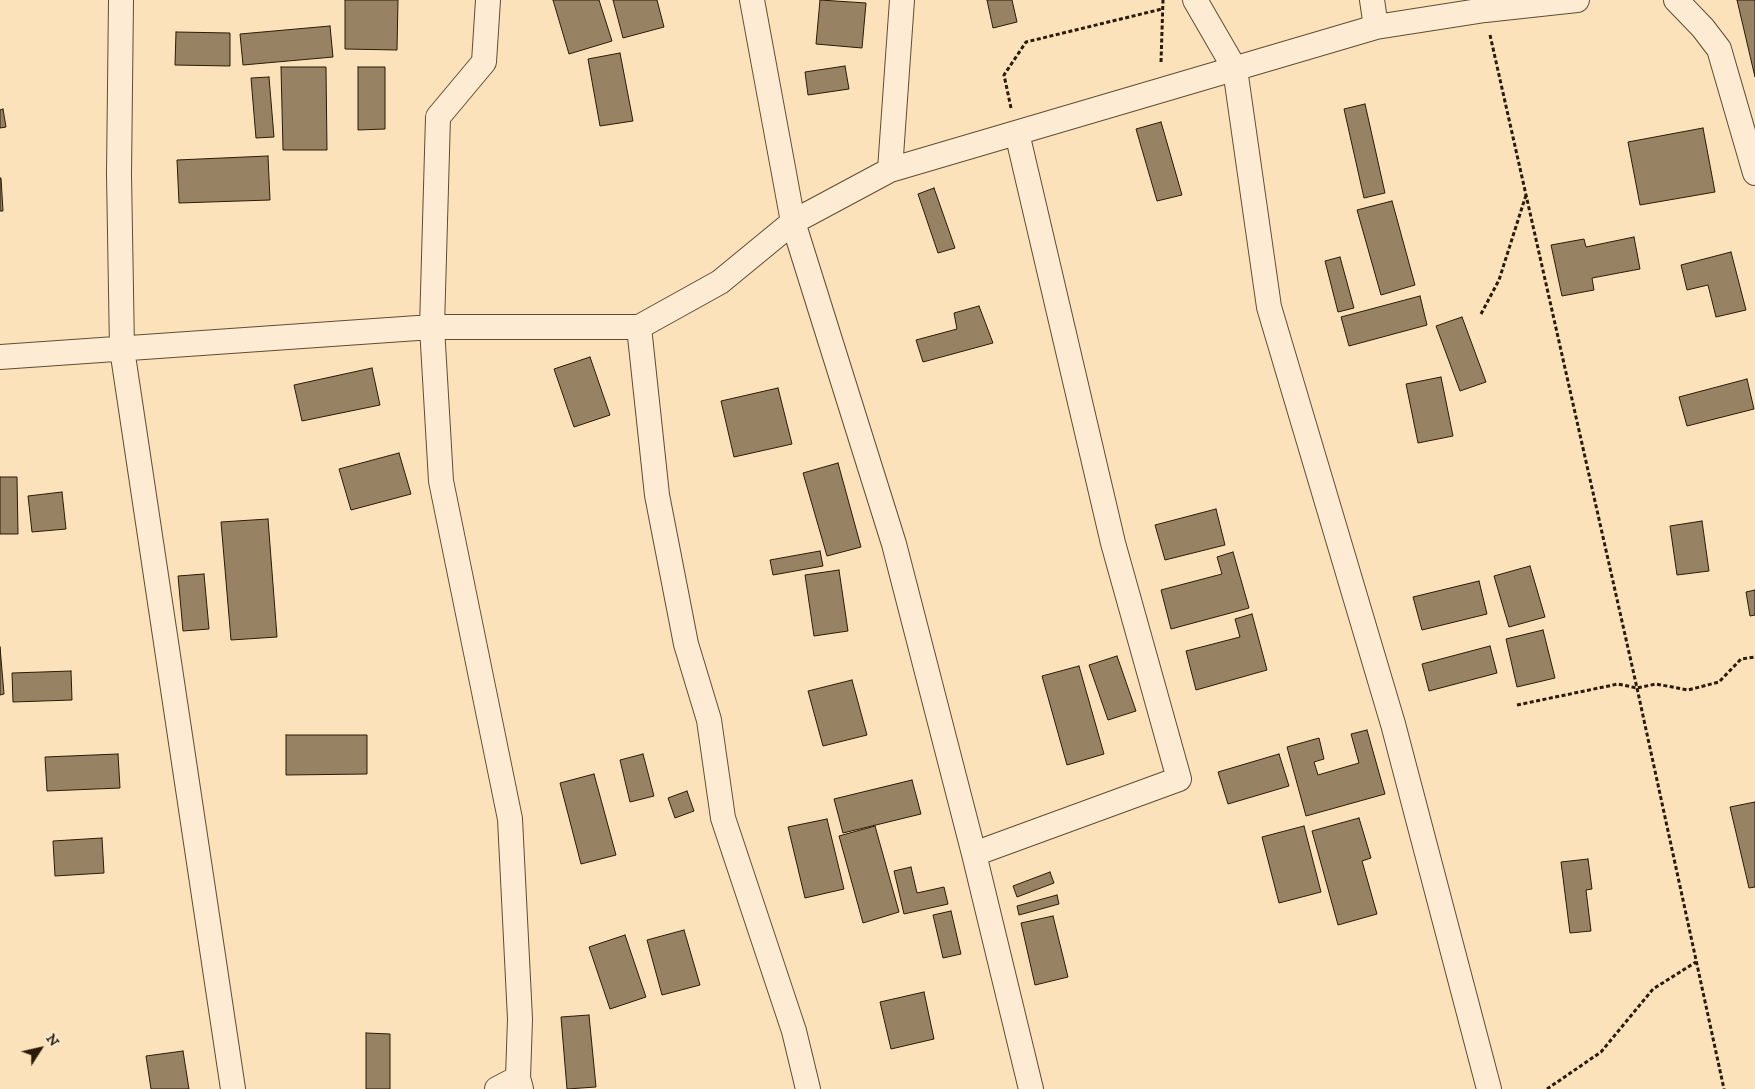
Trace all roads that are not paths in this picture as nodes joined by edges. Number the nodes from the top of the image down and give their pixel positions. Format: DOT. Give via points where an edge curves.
graph roads {
  1 [pos="121,0"];
  2 [pos="488,0"];
  3 [pos="752,0"];
  4 [pos="902,0"];
  5 [pos="1195,0"];
  6 [pos="1372,0"];
  7 [pos="1575,0"];
  8 [pos="1676,0"];
  9 [pos="1376,26"];
  10 [pos="1235,69"];
  11 [pos="1017,133"];
  12 [pos="890,170"];
  13 [pos="1755,173"];
  14 [pos="793,222"];
  15 [pos="638,327"];
  16 [pos="432,328"];
  17 [pos="122,348"];
  18 [pos="0,357"];
  19 [pos="974,854"];
  20 [pos="512,1085"];
  21 [pos="233,1089"];
  22 [pos="808,1089"];
  23 [pos="1031,1089"];
  24 [pos="1489,1089"];
  1 -- 17 [label="street"];
  2 -- 16 [label="street" via="484,62 438,117"];
  3 -- 14 [label="street"];
  4 -- 12 [label="street"];
  5 -- 10 [label="street"];
  6 -- 9 [label="street"];
  7 -- 9 [label="street"];
  8 -- 13 [label="street" via="1719,49"];
  9 -- 10 [label="street"];
  10 -- 11 [label="street"];
  10 -- 24 [label="street" via="1269,307 1393,724"];
  11 -- 12 [label="street"];
  11 -- 19 [label="street" via="1113,543 1179,779"];
  12 -- 14 [label="street"];
  14 -- 15 [label="street" via="720,282"];
  14 -- 19 [label="street" via="894,544"];
  15 -- 16 [label="street"];
  15 -- 22 [label="street" via="657,495 686,644 709,720 723,818 794,1031"];
  16 -- 17 [label="street"];
  16 -- 20 [label="street" via="441,481 510,819 520,1019"];
  17 -- 18 [label="street"];
  17 -- 21 [label="street"];
  19 -- 23 [label="street"];
}
